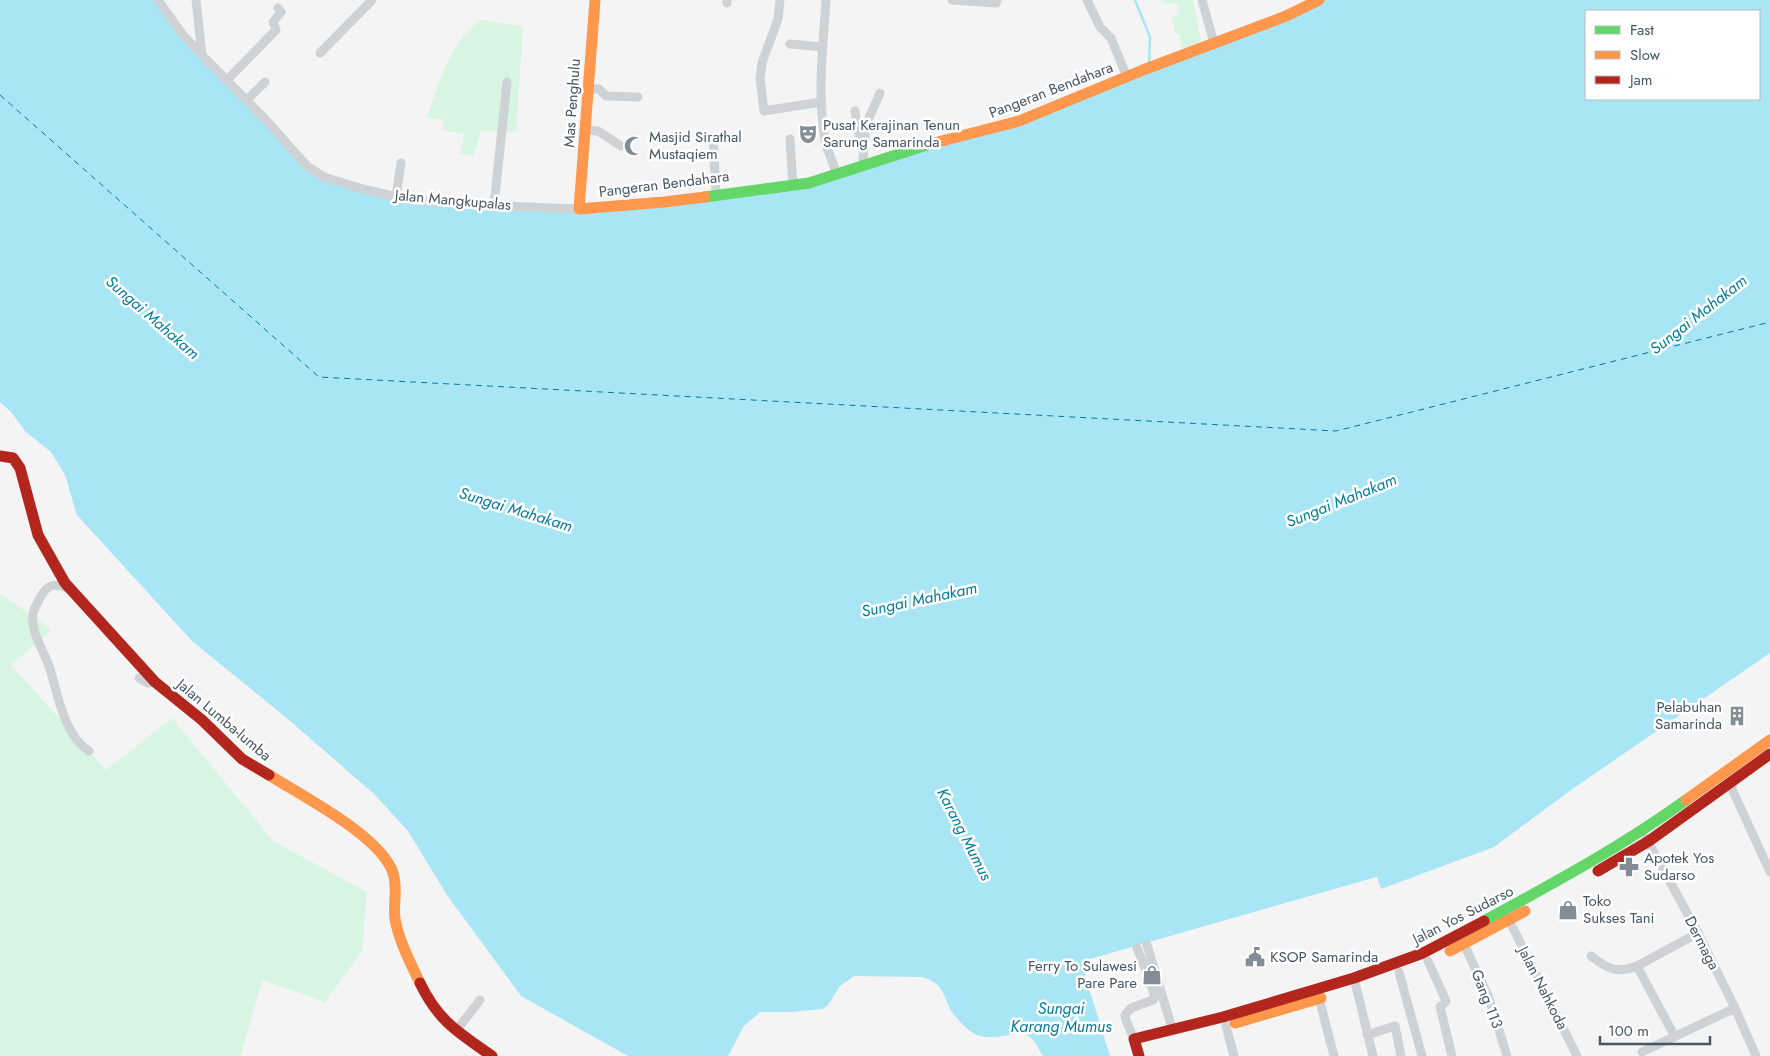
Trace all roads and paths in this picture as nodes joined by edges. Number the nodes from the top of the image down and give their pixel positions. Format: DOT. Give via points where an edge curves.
graph roads {
  1 [pos="158,0"];
  2 [pos="196,0"];
  3 [pos="372,0"];
  4 [pos="595,0"];
  5 [pos="780,0"];
  6 [pos="826,0"];
  7 [pos="952,0"];
  8 [pos="997,0"];
  9 [pos="1087,0"];
  10 [pos="1202,0"];
  11 [pos="1319,0"];
  12 [pos="1298,5"];
  13 [pos="278,8"];
  14 [pos="1214,43"];
  15 [pos="790,44"];
  16 [pos="822,47"];
  17 [pos="320,52"];
  18 [pos="202,55"];
  19 [pos="1127,77"];
  20 [pos="226,80"];
  21 [pos="265,82"];
  22 [pos="507,82"];
  23 [pos="592,89"];
  24 [pos="880,93"];
  25 [pos="638,97"];
  26 [pos="247,100"];
  27 [pos="821,102"];
  28 [pos="855,110"];
  29 [pos="589,130"];
  30 [pos="713,137"];
  31 [pos="790,139"];
  32 [pos="621,146"];
  33 [pos="863,162"];
  34 [pos="402,163"];
  35 [pos="836,174"];
  36 [pos="793,185"];
  37 [pos="716,194"];
  38 [pos="396,196"];
  39 [pos="494,205"];
  40 [pos="579,209"];
  41 [pos="0,456"];
  42 [pos="70,590"];
  43 [pos="139,678"];
  44 [pos="155,682"];
  45 [pos="1770,740"];
  46 [pos="88,751"];
  47 [pos="1770,754"];
  48 [pos="1728,781"];
  49 [pos="1646,836"];
  50 [pos="1770,872"];
  51 [pos="1506,915"];
  52 [pos="1698,933"];
  53 [pos="1464,944"];
  54 [pos="1591,956"];
  55 [pos="1428,961"];
  56 [pos="1637,966"];
  57 [pos="1399,972"];
  58 [pos="1354,982"];
  59 [pos="1318,994"];
  60 [pos="480,1000"];
  61 [pos="1735,1008"];
  62 [pos="1226,1026"];
  63 [pos="1172,1028"];
  64 [pos="456,1031"];
  65 [pos="1367,1035"];
  66 [pos="1675,1037"];
  67 [pos="1136,1047"];
  68 [pos="1642,1052"];
  69 [pos="492,1056"];
  70 [pos="1234,1056"];
  71 [pos="1334,1056"];
  72 [pos="1373,1056"];
  73 [pos="1401,1056"];
  74 [pos="1422,1056"];
  75 [pos="1452,1056"];
  76 [pos="1507,1056"];
  77 [pos="1577,1056"];
  78 [pos="1756,1056"];
  1 -- 18 [label="street, Jalan Mangkupalas"];
  2 -- 18 [label="street"];
  3 -- 17 [label="street"];
  4 -- 23 [label="main road, Mas Penghulu"];
  5 -- 27 [label="street" via="778,19 762,63 760,78 764,111"];
  6 -- 16 [label="street"];
  7 -- 8 [label="street" via="996,3"];
  9 -- 19 [label="street" via="1100,28 1111,38"];
  10 -- 14 [label="street"];
  11 -- 12 [label="main road, Pangeran Bendahara"];
  12 -- 14 [label="main road, Pangeran Bendahara" via="1254,30"];
  13 -- 20 [label="street" via="281,12 273,22 276,30"];
  14 -- 19 [label="main road, Pangeran Bendahara"];
  15 -- 16 [label="street"];
  16 -- 27 [label="street"];
  18 -- 20 [label="street, Jalan Mangkupalas"];
  19 -- 33 [label="main road, Pangeran Bendahara" via="1019,121"];
  20 -- 26 [label="street, Jalan Mangkupalas"];
  21 -- 26 [label="street"];
  22 -- 39 [label="street"];
  23 -- 25 [label="street" via="601,90 606,96"];
  23 -- 29 [label="main road, Mas Penghulu"];
  24 -- 33 [label="street" via="866,125"];
  26 -- 38 [label="street, Jalan Mangkupalas" via="314,171 363,190"];
  27 -- 35 [label="street" via="825,140"];
  28 -- 33 [label="street"];
  29 -- 32 [label="street" via="603,134"];
  29 -- 40 [label="main road, Mas Penghulu"];
  30 -- 37 [label="street"];
  31 -- 36 [label="street"];
  33 -- 35 [label="main road, Pangeran Bendahara"];
  34 -- 38 [label="street"];
  35 -- 36 [label="main road, Pangeran Bendahara"];
  36 -- 37 [label="main road, Pangeran Bendahara"];
  37 -- 40 [label="main road, Pangeran Bendahara"];
  38 -- 39 [label="street, Jalan Mangkupalas" via="409,200"];
  39 -- 40 [label="street, Jalan Mangkupalas"];
  41 -- 42 [label="main road, Jalan Lumba-lumba" via="13,458 20,468 38,535"];
  42 -- 44 [label="main road, Jalan Lumba-lumba"];
  42 -- 46 [label="street" via="48,587 33,617 70,730"];
  43 -- 44 [label="street"];
  44 -- 64 [label="main road, Jalan Lumba-lumba" via="202,720 242,759 344,823 384,855 394,874 395,917 404,950 427,998 438,1015"];
  45 -- 48 [label="main road, Jalan Yos Sudarso"];
  47 -- 48 [label="main road, Jalan Yos Sudarso"];
  48 -- 49 [label="main road, Jalan Yos Sudarso"];
  48 -- 50 [label="street"];
  49 -- 51 [label="main road, Jalan Yos Sudarso"];
  49 -- 52 [label="street, Dermaga"];
  51 -- 53 [label="main road, Jalan Yos Sudarso"];
  51 -- 58 [label="main road, Jalan Yos Sudarso"];
  51 -- 77 [label="street, Jalan Nahkoda"];
  52 -- 56 [label="street"];
  52 -- 61 [label="street, Dermaga"];
  53 -- 55 [label="main road, Jalan Yos Sudarso"];
  53 -- 76 [label="street, Gang 113" via="1489,998"];
  54 -- 56 [label="street" via="1616,970"];
  55 -- 57 [label="main road, Jalan Yos Sudarso"];
  55 -- 75 [label="street" via="1446,1001 1440,1007"];
  56 -- 66 [label="street"];
  57 -- 58 [label="main road, Jalan Yos Sudarso"];
  57 -- 74 [label="street"];
  58 -- 59 [label="main road, Jalan Yos Sudarso"];
  58 -- 65 [label="street"];
  59 -- 62 [label="main road, Jalan Yos Sudarso"];
  59 -- 63 [label="main road, Jalan Yos Sudarso"];
  59 -- 71 [label="street"];
  60 -- 64 [label="street"];
  61 -- 66 [label="street"];
  61 -- 78 [label="street, Dermaga"];
  62 -- 67 [label="main road, Jalan Yos Sudarso"];
  62 -- 70 [label="street"];
  63 -- 67 [label="main road, Jalan Yos Sudarso"];
  63 -- 67 [label="street" via="1142,946 1155,998 1131,1008 1126,1014"];
  64 -- 69 [label="main road, Jalan Lumba-lumba"];
  65 -- 72 [label="street"];
  65 -- 73 [label="street" via="1395,1026"];
  66 -- 68 [label="street"];
}
